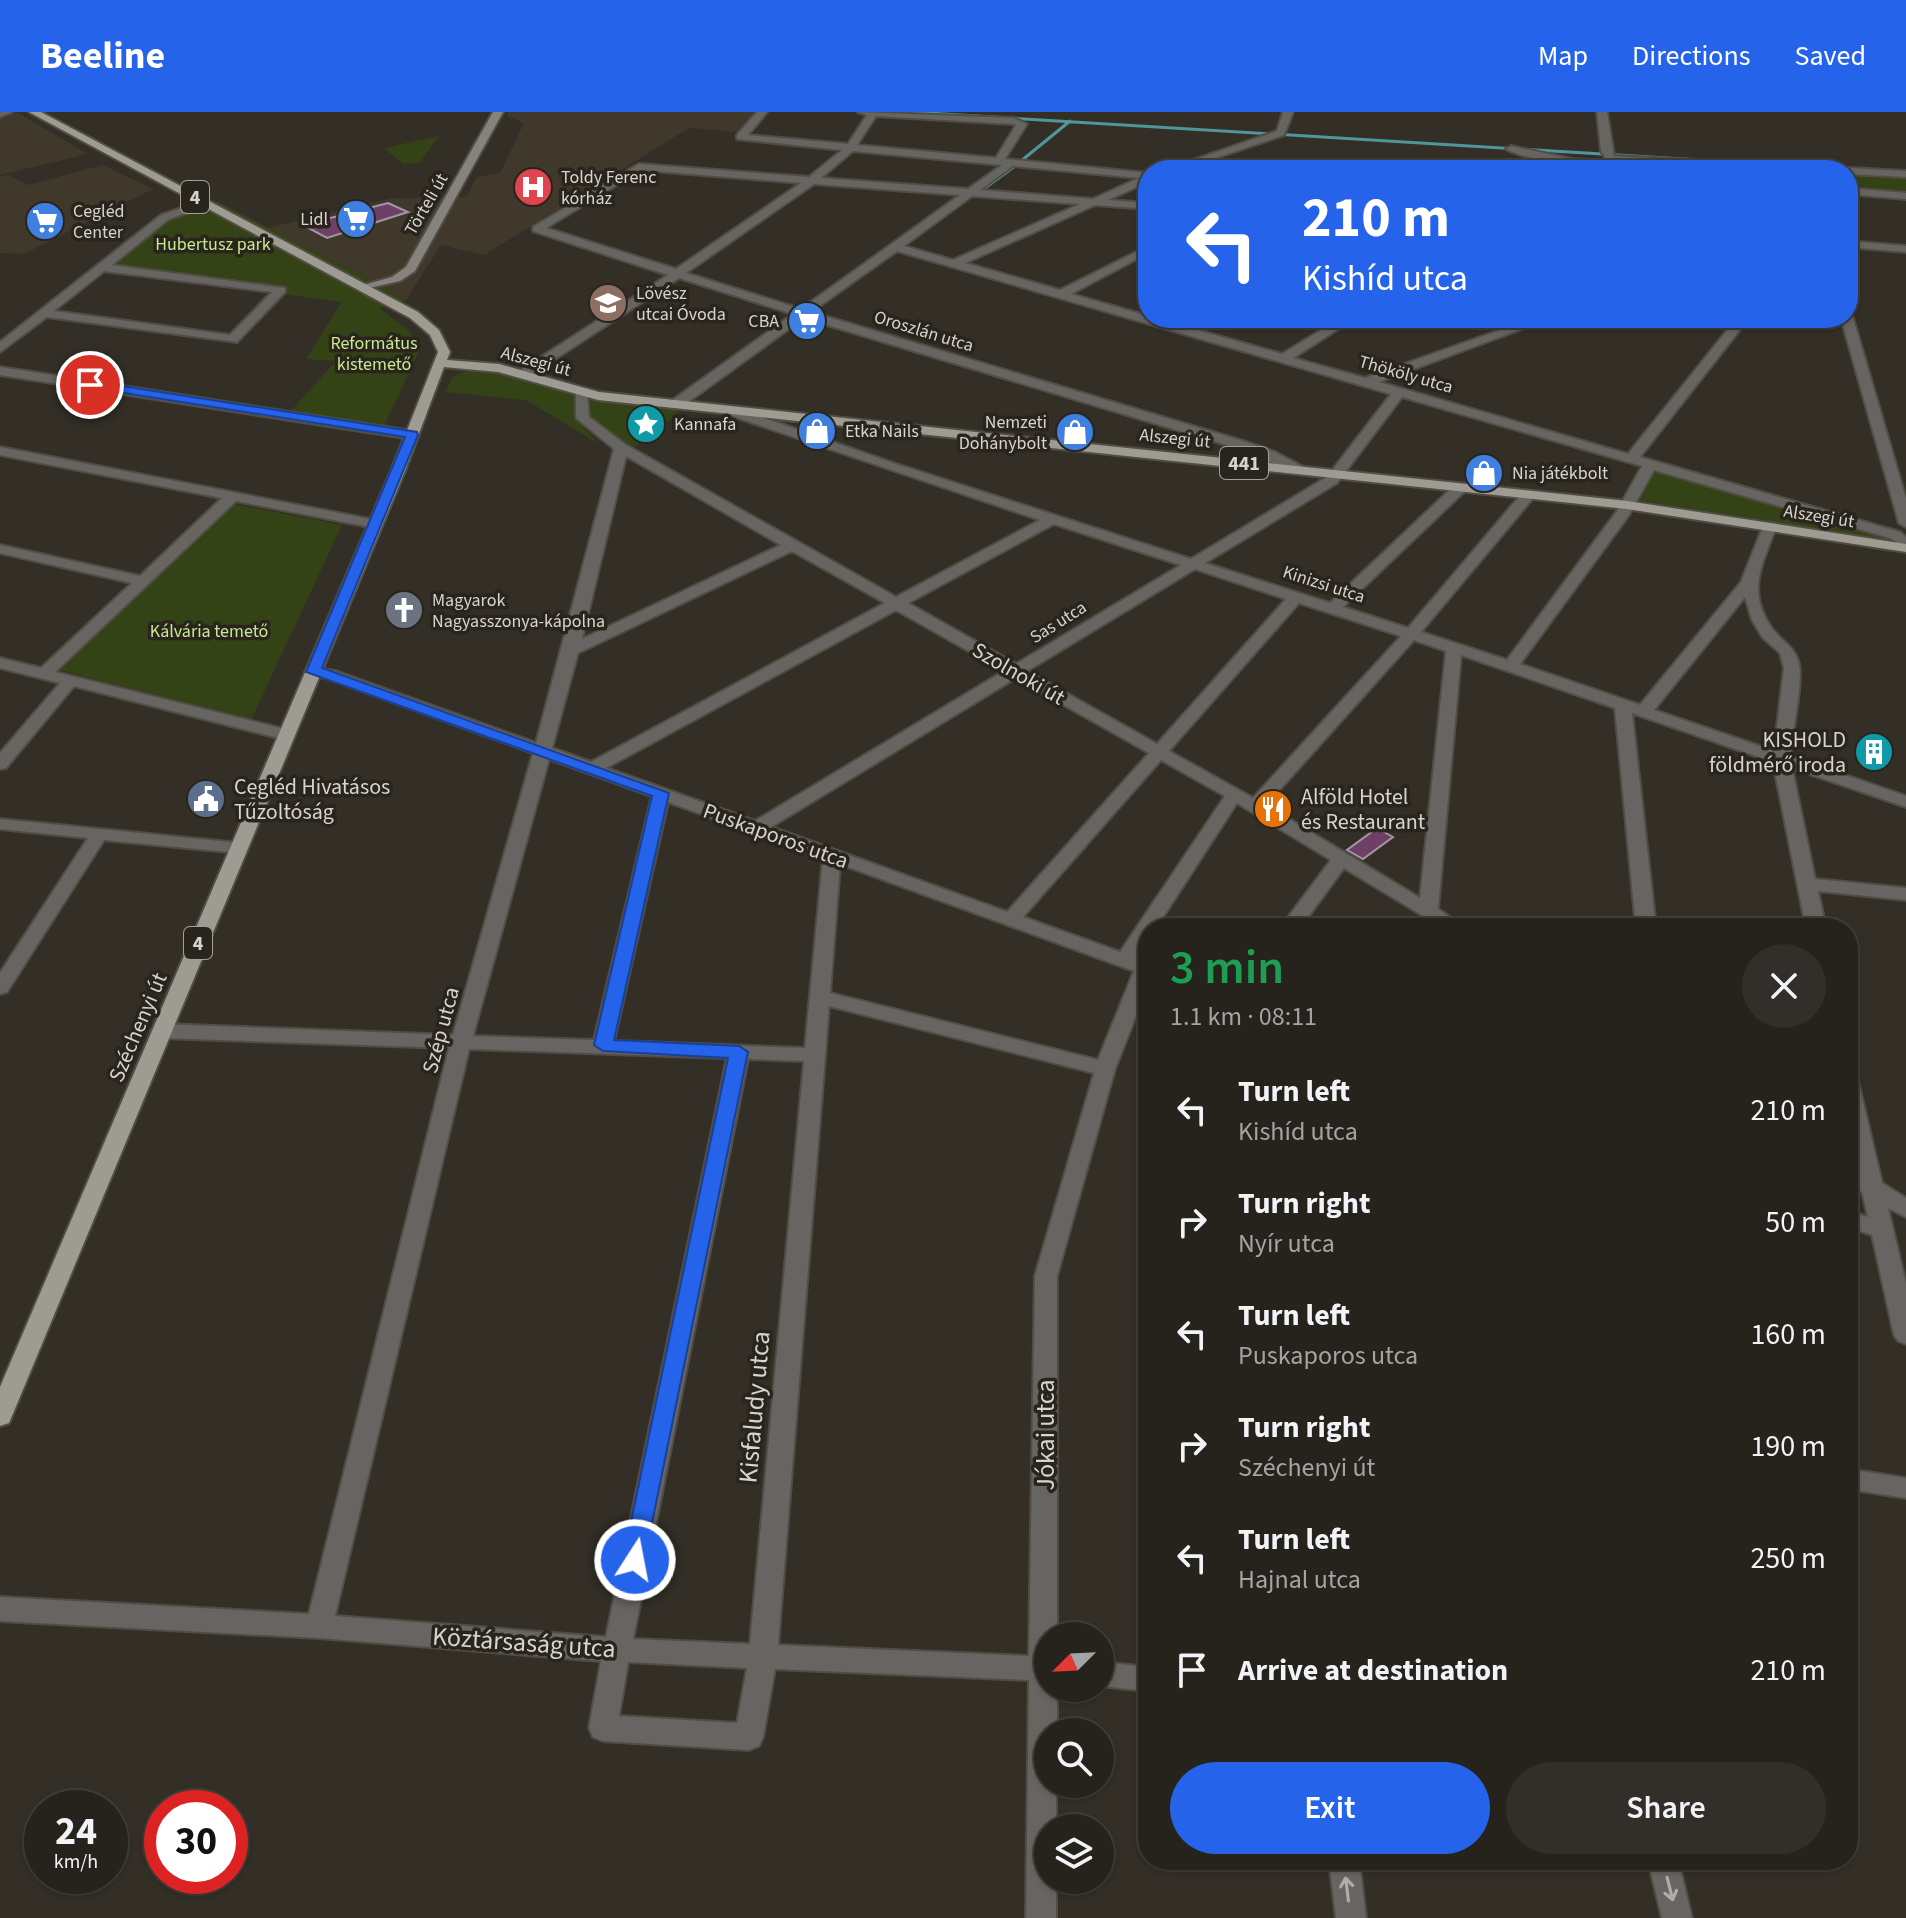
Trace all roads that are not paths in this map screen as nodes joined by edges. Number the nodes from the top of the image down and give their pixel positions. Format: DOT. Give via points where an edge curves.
graph roads {
  1 [pos="7,112"];
  2 [pos="34,112"];
  3 [pos="498,112"];
  4 [pos="762,112"];
  5 [pos="863,112"];
  6 [pos="1602,112"];
  7 [pos="873,113"];
  8 [pos="0,114"];
  9 [pos="1286,117"];
  10 [pos="851,147"];
  11 [pos="1511,149"];
  12 [pos="1200,160"];
  13 [pos="1563,160"];
  14 [pos="1612,160"];
  15 [pos="1005,162"];
  16 [pos="1858,172"];
  17 [pos="1903,174"];
  18 [pos="1138,176"];
  19 [pos="812,180"];
  20 [pos="1138,182"];
  21 [pos="971,191"];
  22 [pos="1858,191"];
  23 [pos="1906,193"];
  24 [pos="1096,202"];
  25 [pos="206,203"];
  26 [pos="1138,205"];
  27 [pos="1858,245"];
  28 [pos="893,246"];
  29 [pos="1906,249"];
  30 [pos="1138,254"];
  31 [pos="953,264"];
  32 [pos="102,267"];
  33 [pos="677,274"];
  34 [pos="364,288"];
  35 [pos="1062,294"];
  36 [pos="44,313"];
  37 [pos="801,313"];
  38 [pos="1138,313"];
  39 [pos="1193,328"];
  40 [pos="1333,328"];
  41 [pos="1517,328"];
  42 [pos="1735,328"];
  43 [pos="1850,328"];
  44 [pos="0,348"];
  45 [pos="1284,358"];
  46 [pos="442,363"];
  47 [pos="482,365"];
  48 [pos="0,371"];
  49 [pos="522,375"];
  50 [pos="436,379"];
  51 [pos="1367,382"];
  52 [pos="1400,391"];
  53 [pos="581,392"];
  54 [pos="675,405"];
  55 [pos="728,410"];
  56 [pos="801,418"];
  57 [pos="412,435"];
  58 [pos="794,435"];
  59 [pos="621,448"];
  60 [pos="0,451"];
  61 [pos="1631,459"];
  62 [pos="1650,465"];
  63 [pos="1300,469"];
  64 [pos="1337,473"];
  65 [pos="1461,487"];
  66 [pos="1529,494"];
  67 [pos="232,497"];
  68 [pos="1627,505"];
  69 [pos="1052,519"];
  70 [pos="1906,523"];
  71 [pos="375,524"];
  72 [pos="1769,527"];
  73 [pos="792,545"];
  74 [pos="1906,546"];
  75 [pos="0,549"];
  76 [pos="1193,562"];
  77 [pos="143,581"];
  78 [pos="1748,583"];
  79 [pos="1297,596"];
  80 [pos="898,605"];
  81 [pos="1334,608"];
  82 [pos="1411,634"];
  83 [pos="1454,648"];
  84 [pos="571,650"];
  85 [pos="0,663"];
  86 [pos="1510,666"];
  87 [pos="1017,671"];
  88 [pos="313,672"];
  89 [pos="43,675"];
  90 [pos="69,682"];
  91 [pos="1623,704"];
  92 [pos="1644,711"];
  93 [pos="286,735"];
  94 [pos="541,751"];
  95 [pos="1157,752"];
  96 [pos="1781,759"];
  97 [pos="0,764"];
  98 [pos="591,769"];
  99 [pos="661,793"];
  100 [pos="1234,795"];
  101 [pos="1906,802"];
  102 [pos="1255,806"];
  103 [pos="0,824"];
  104 [pos="758,827"];
  105 [pos="98,836"];
  106 [pos="239,848"];
  107 [pos="832,855"];
  108 [pos="1341,859"];
  109 [pos="1807,884"];
  110 [pos="1906,894"];
  111 [pos="1428,911"];
  112 [pos="1166,918"];
  113 [pos="1297,918"];
  114 [pos="1440,918"];
  115 [pos="1645,918"];
  116 [pos="1814,918"];
  117 [pos="1011,919"];
  118 [pos="1138,966"];
  119 [pos="1138,969"];
  120 [pos="0,988"];
  121 [pos="820,997"];
  122 [pos="161,1031"];
  123 [pos="461,1041"];
  124 [pos="603,1045"];
  125 [pos="739,1052"];
  126 [pos="815,1055"];
  127 [pos="1105,1069"];
  128 [pos="1858,1129"];
  129 [pos="1858,1178"];
  130 [pos="1870,1186"];
  131 [pos="1906,1209"];
  132 [pos="1858,1222"];
  133 [pos="1884,1231"];
  134 [pos="1906,1335"];
  135 [pos="0,1416"];
  136 [pos="1858,1481"];
  137 [pos="1906,1488"];
  138 [pos="0,1609"];
  139 [pos="1046,1622"];
  140 [pos="319,1626"];
  141 [pos="617,1650"];
  142 [pos="763,1656"];
  143 [pos="1034,1668"];
  144 [pos="1114,1675"];
  145 [pos="1138,1678"];
  146 [pos="1045,1702"];
  147 [pos="1345,1870"];
  148 [pos="1665,1870"];
  149 [pos="1041,1918"];
  150 [pos="1351,1918"];
  151 [pos="1677,1918"];
  1 -- 8 [label="street"];
  2 -- 25 [label="main road, 4"];
  3 -- 34 [label="main road, Törteli út" via="411,269"];
  4 -- 10 [label="street" via="741,137"];
  5 -- 7 [label="street"];
  6 -- 14 [label="street"];
  7 -- 10 [label="street"];
  7 -- 15 [label="street" via="1022,124"];
  9 -- 12 [label="street" via="1279,134"];
  10 -- 15 [label="street"];
  10 -- 19 [label="street"];
  11 -- 13 [label="street"];
  15 -- 18 [label="street"];
  15 -- 21 [label="street"];
  16 -- 17 [label="street"];
  17 -- 23 [label="street"];
  19 -- 21 [label="street"];
  19 -- 33 [label="street"];
  19 -- 33 [label="street, Oroszlán utca" via="639,167 537,229"];
  20 -- 24 [label="street"];
  21 -- 24 [label="street"];
  21 -- 28 [label="street"];
  22 -- 23 [label="street"];
  24 -- 26 [label="street"];
  24 -- 31 [label="street"];
  25 -- 32 [label="street" via="165,217"];
  25 -- 34 [label="main road, 4"];
  27 -- 29 [label="street"];
  28 -- 31 [label="street, Thököly utca"];
  28 -- 37 [label="street"];
  30 -- 35 [label="street"];
  31 -- 35 [label="street, Thököly utca"];
  32 -- 36 [label="street"];
  32 -- 36 [label="street" via="281,290 233,339"];
  33 -- 37 [label="street, Oroszlán utca"];
  33 -- 49 [label="street"];
  34 -- 46 [label="main road, Széchenyi út / 4" via="424,321 442,346"];
  35 -- 38 [label="street, Thököly utca"];
  36 -- 44 [label="street"];
  37 -- 54 [label="street"];
  37 -- 63 [label="street, Oroszlán utca" via="1235,443"];
  39 -- 45 [label="street, Thököly utca"];
  40 -- 45 [label="street"];
  41 -- 51 [label="street"];
  42 -- 61 [label="street"];
  43 -- 70 [label="street"];
  45 -- 51 [label="street, Thököly utca"];
  46 -- 47 [label="main road, Alszegi út / 441"];
  46 -- 50 [label="main road, Széchenyi út / 4"];
  47 -- 49 [label="main road, Alszegi út / 441"];
  47 -- 50 [label="main road, 441" via="444,371"];
  48 -- 57 [label="street"];
  49 -- 53 [label="main road, Alszegi út / 441"];
  50 -- 57 [label="main road, Széchenyi út / 4"];
  51 -- 52 [label="street, Thököly utca"];
  52 -- 61 [label="street, Thököly utca"];
  52 -- 64 [label="street, Sas utca"];
  53 -- 54 [label="main road, Alszegi út / 441"];
  53 -- 59 [label="street, Szolnoki út" via="583,418"];
  54 -- 55 [label="main road, Alszegi út / 441"];
  55 -- 56 [label="main road, Alszegi út / 441"];
  55 -- 58 [label="street, Kinizsi utca"];
  56 -- 58 [label="street"];
  56 -- 63 [label="main road, Alszegi út / 441"];
  57 -- 71 [label="main road, Széchenyi út / 4"];
  58 -- 69 [label="street, Kinizsi utca"];
  59 -- 73 [label="street, Szolnoki út"];
  59 -- 84 [label="street, Szép utca"];
  60 -- 67 [label="street"];
  61 -- 62 [label="street, Thököly utca"];
  62 -- 68 [label="street"];
  62 -- 74 [label="street, Thököly utca" via="1895,535"];
  63 -- 64 [label="main road, Alszegi út / 441"];
  64 -- 65 [label="main road, Alszegi út / 441"];
  64 -- 76 [label="street, Sas utca"];
  65 -- 66 [label="main road, Alszegi út / 441"];
  65 -- 81 [label="street"];
  66 -- 68 [label="main road, Alszegi út / 441"];
  66 -- 82 [label="street"];
  67 -- 71 [label="street"];
  67 -- 77 [label="street"];
  68 -- 72 [label="main road, Alszegi út / 441"];
  68 -- 86 [label="street"];
  69 -- 76 [label="street, Kinizsi utca"];
  69 -- 80 [label="street"];
  71 -- 88 [label="main road, Széchenyi út / 4"];
  72 -- 74 [label="main road, Alszegi út / 441"];
  72 -- 78 [label="street"];
  73 -- 80 [label="street, Szolnoki út"];
  73 -- 84 [label="street"];
  75 -- 77 [label="street"];
  76 -- 79 [label="street, Kinizsi utca"];
  76 -- 87 [label="street, Sas utca"];
  77 -- 89 [label="street"];
  78 -- 92 [label="street"];
  78 -- 96 [label="street" via="1760,620 1787,651 1792,668"];
  79 -- 81 [label="street, Kinizsi utca"];
  79 -- 95 [label="street"];
  80 -- 87 [label="street, Szolnoki út"];
  80 -- 98 [label="street"];
  81 -- 82 [label="street, Kinizsi utca"];
  82 -- 83 [label="street, Kinizsi utca"];
  82 -- 102 [label="street"];
  83 -- 86 [label="street, Kinizsi utca"];
  83 -- 111 [label="street"];
  84 -- 94 [label="street, Szép utca"];
  85 -- 89 [label="street"];
  86 -- 91 [label="street, Kinizsi utca"];
  87 -- 95 [label="street, Szolnoki út"];
  87 -- 104 [label="street, Sas utca"];
  88 -- 93 [label="main road, Széchenyi út / 4"];
  88 -- 94 [label="street, Puskaporos utca"];
  89 -- 90 [label="street"];
  90 -- 93 [label="street"];
  90 -- 97 [label="street"];
  91 -- 92 [label="street, Kinizsi utca"];
  91 -- 115 [label="street"];
  92 -- 96 [label="street, Kinizsi utca"];
  93 -- 106 [label="main road, Széchenyi út / 4"];
  94 -- 98 [label="street, Puskaporos utca"];
  94 -- 123 [label="street, Szép utca"];
  95 -- 100 [label="street, Szolnoki út"];
  95 -- 117 [label="street"];
  96 -- 101 [label="street, Kinizsi utca"];
  96 -- 109 [label="street"];
  98 -- 99 [label="street, Puskaporos utca"];
  99 -- 104 [label="street, Puskaporos utca"];
  99 -- 124 [label="street"];
  100 -- 102 [label="street, Szolnoki út"];
  100 -- 112 [label="street, Jókai utca"];
  102 -- 108 [label="street, Szolnoki út"];
  103 -- 105 [label="street"];
  104 -- 107 [label="street, Puskaporos utca"];
  105 -- 106 [label="street"];
  105 -- 120 [label="street"];
  106 -- 122 [label="main road, Széchenyi út / 4"];
  107 -- 117 [label="street, Puskaporos utca"];
  107 -- 121 [label="street, Kisfaludy utca"];
  108 -- 111 [label="street, Szolnoki út"];
  108 -- 113 [label="street"];
  109 -- 110 [label="street"];
  109 -- 116 [label="street"];
  111 -- 114 [label="street, Szolnoki út"];
  117 -- 118 [label="street, Puskaporos utca"];
  119 -- 127 [label="street, Jókai utca"];
  121 -- 126 [label="street, Kisfaludy utca"];
  121 -- 127 [label="street"];
  122 -- 123 [label="street"];
  122 -- 135 [label="main road, Széchenyi út / 4"];
  123 -- 124 [label="street"];
  123 -- 140 [label="street, Szép utca"];
  124 -- 125 [label="street"];
  125 -- 126 [label="street"];
  125 -- 141 [label="street"];
  126 -- 142 [label="street, Kisfaludy utca"];
  127 -- 139 [label="street, Jókai utca" via="1046,1276"];
  128 -- 130 [label="street"];
  129 -- 130 [label="street"];
  130 -- 131 [label="street"];
  130 -- 133 [label="street"];
  132 -- 133 [label="street"];
  133 -- 134 [label="street"];
  136 -- 137 [label="street"];
  138 -- 140 [label="street, Köztársaság utca"];
  140 -- 141 [label="street, Köztársaság utca"];
  141 -- 142 [label="street, Köztársaság utca"];
  141 -- 142 [label="street, Kisfaludy utca" via="603,1728 749,1737"];
  142 -- 143 [label="street, Köztársaság utca"];
  144 -- 145 [label="street"];
  146 -- 149 [label="street, Jókai utca"];
  150 -- 147 [label="street, one-way"];
  148 -- 151 [label="street, one-way"];
}
